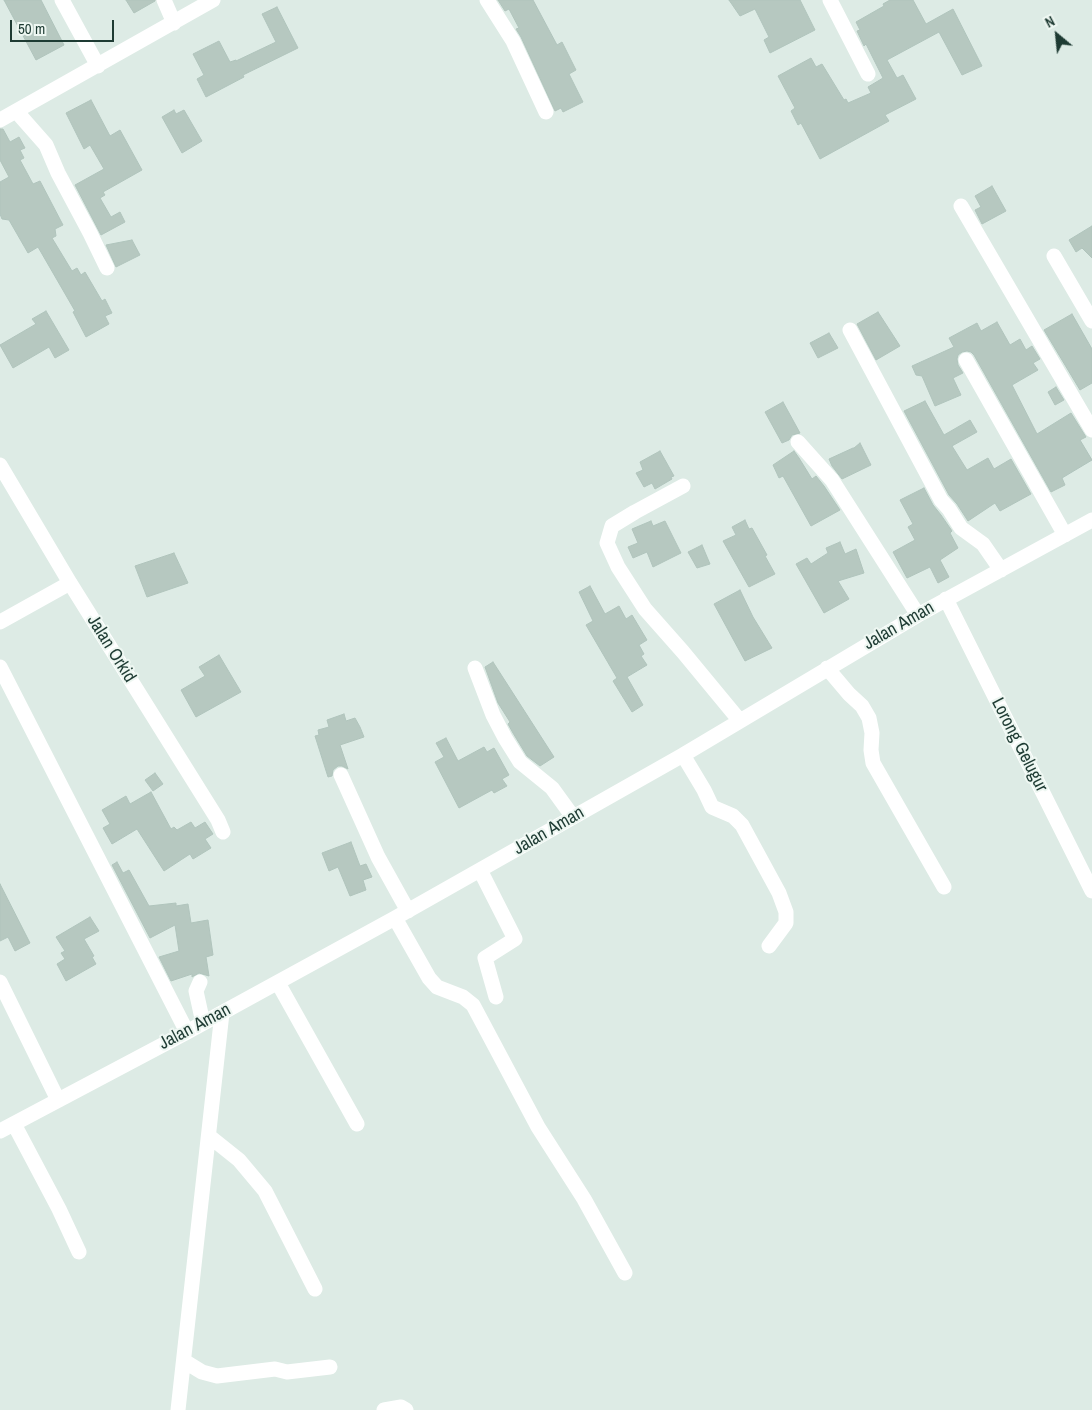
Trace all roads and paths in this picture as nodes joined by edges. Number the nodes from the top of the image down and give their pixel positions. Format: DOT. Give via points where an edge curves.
graph roads {
  1 [pos="62,0"];
  2 [pos="164,0"];
  3 [pos="214,0"];
  4 [pos="486,0"];
  5 [pos="830,0"];
  6 [pos="174,23"];
  7 [pos="98,66"];
  8 [pos="868,74"];
  9 [pos="16,111"];
  10 [pos="546,112"];
  11 [pos="0,120"];
  12 [pos="961,206"];
  13 [pos="1054,256"];
  14 [pos="107,268"];
  15 [pos="1092,320"];
  16 [pos="850,330"];
  17 [pos="966,360"];
  18 [pos="1092,430"];
  19 [pos="798,442"];
  20 [pos="0,465"];
  21 [pos="683,486"];
  22 [pos="1092,520"];
  23 [pos="1062,530"];
  24 [pos="1001,570"];
  25 [pos="70,584"];
  26 [pos="946,599"];
  27 [pos="918,615"];
  28 [pos="0,622"];
  29 [pos="0,667"];
  30 [pos="475,668"];
  31 [pos="827,668"];
  32 [pos="740,721"];
  33 [pos="683,755"];
  34 [pos="340,775"];
  35 [pos="573,817"];
  36 [pos="223,832"];
  37 [pos="480,870"];
  38 [pos="944,887"];
  39 [pos="1092,891"];
  40 [pos="408,911"];
  41 [pos="395,918"];
  42 [pos="769,946"];
  43 [pos="0,982"];
  44 [pos="200,982"];
  45 [pos="278,982"];
  46 [pos="496,997"];
  47 [pos="222,1013"];
  48 [pos="203,1023"];
  49 [pos="187,1032"];
  50 [pos="53,1090"];
  51 [pos="357,1124"];
  52 [pos="7,1128"];
  53 [pos="208,1136"];
  54 [pos="79,1252"];
  55 [pos="624,1273"];
  56 [pos="315,1289"];
  57 [pos="184,1360"];
  58 [pos="330,1367"];
  59 [pos="178,1410"];
  60 [pos="384,1410"];
  61 [pos="406,1410"];
  1 -- 7 [label="street"];
  2 -- 6 [label="street"];
  3 -- 6 [label="street"];
  4 -- 10 [label="street" via="513,41"];
  5 -- 8 [label="street"];
  6 -- 7 [label="street"];
  7 -- 9 [label="street"];
  9 -- 11 [label="street"];
  9 -- 14 [label="street" via="46,146"];
  12 -- 18 [label="street"];
  13 -- 15 [label="street"];
  16 -- 24 [label="street" via="941,500 961,528 983,544"];
  17 -- 23 [label="street"];
  19 -- 27 [label="street" via="832,480"];
  20 -- 25 [label="street, Jalan Orkid"];
  21 -- 32 [label="street" via="612,526 607,543 645,609"];
  22 -- 23 [label="street, Jalan Aman"];
  23 -- 24 [label="street, Jalan Aman"];
  24 -- 26 [label="street, Jalan Aman"];
  25 -- 28 [label="street"];
  25 -- 36 [label="street, Jalan Orkid"];
  26 -- 27 [label="street, Jalan Aman"];
  26 -- 39 [label="street, Lorong Gelugur"];
  27 -- 31 [label="street, Jalan Aman"];
  29 -- 49 [label="street"];
  30 -- 35 [label="street" via="493,715 520,762 552,788"];
  31 -- 32 [label="street, Jalan Aman"];
  31 -- 38 [label="street" via="866,712 872,733 873,763"];
  32 -- 33 [label="street, Jalan Aman"];
  33 -- 35 [label="street, Jalan Aman"];
  33 -- 42 [label="street" via="712,807 733,816 742,826 779,893 786,923"];
  34 -- 40 [label="street" via="378,857"];
  35 -- 37 [label="street, Jalan Aman"];
  37 -- 40 [label="street, Jalan Aman"];
  37 -- 46 [label="street" via="515,939 485,958"];
  40 -- 41 [label="street, Jalan Aman"];
  41 -- 45 [label="street, Jalan Aman"];
  41 -- 55 [label="street" via="436,986 463,996 473,1005 538,1127 584,1199"];
  43 -- 50 [label="street"];
  44 -- 48 [label="street" via="196,991"];
  45 -- 47 [label="street, Jalan Aman"];
  45 -- 51 [label="street"];
  47 -- 48 [label="street, Jalan Aman"];
  47 -- 53 [label="street"];
  48 -- 49 [label="street, Jalan Aman"];
  49 -- 50 [label="street, Jalan Aman"];
  50 -- 52 [label="street, Jalan Aman"];
  52 -- 54 [label="street" via="59,1209"];
  53 -- 56 [label="street" via="239,1160 265,1191"];
  53 -- 57 [label="street"];
  57 -- 58 [label="street" via="202,1372 217,1376"];
  57 -- 59 [label="street"];
  60 -- 61 [label="street" via="401,1407"];
}
